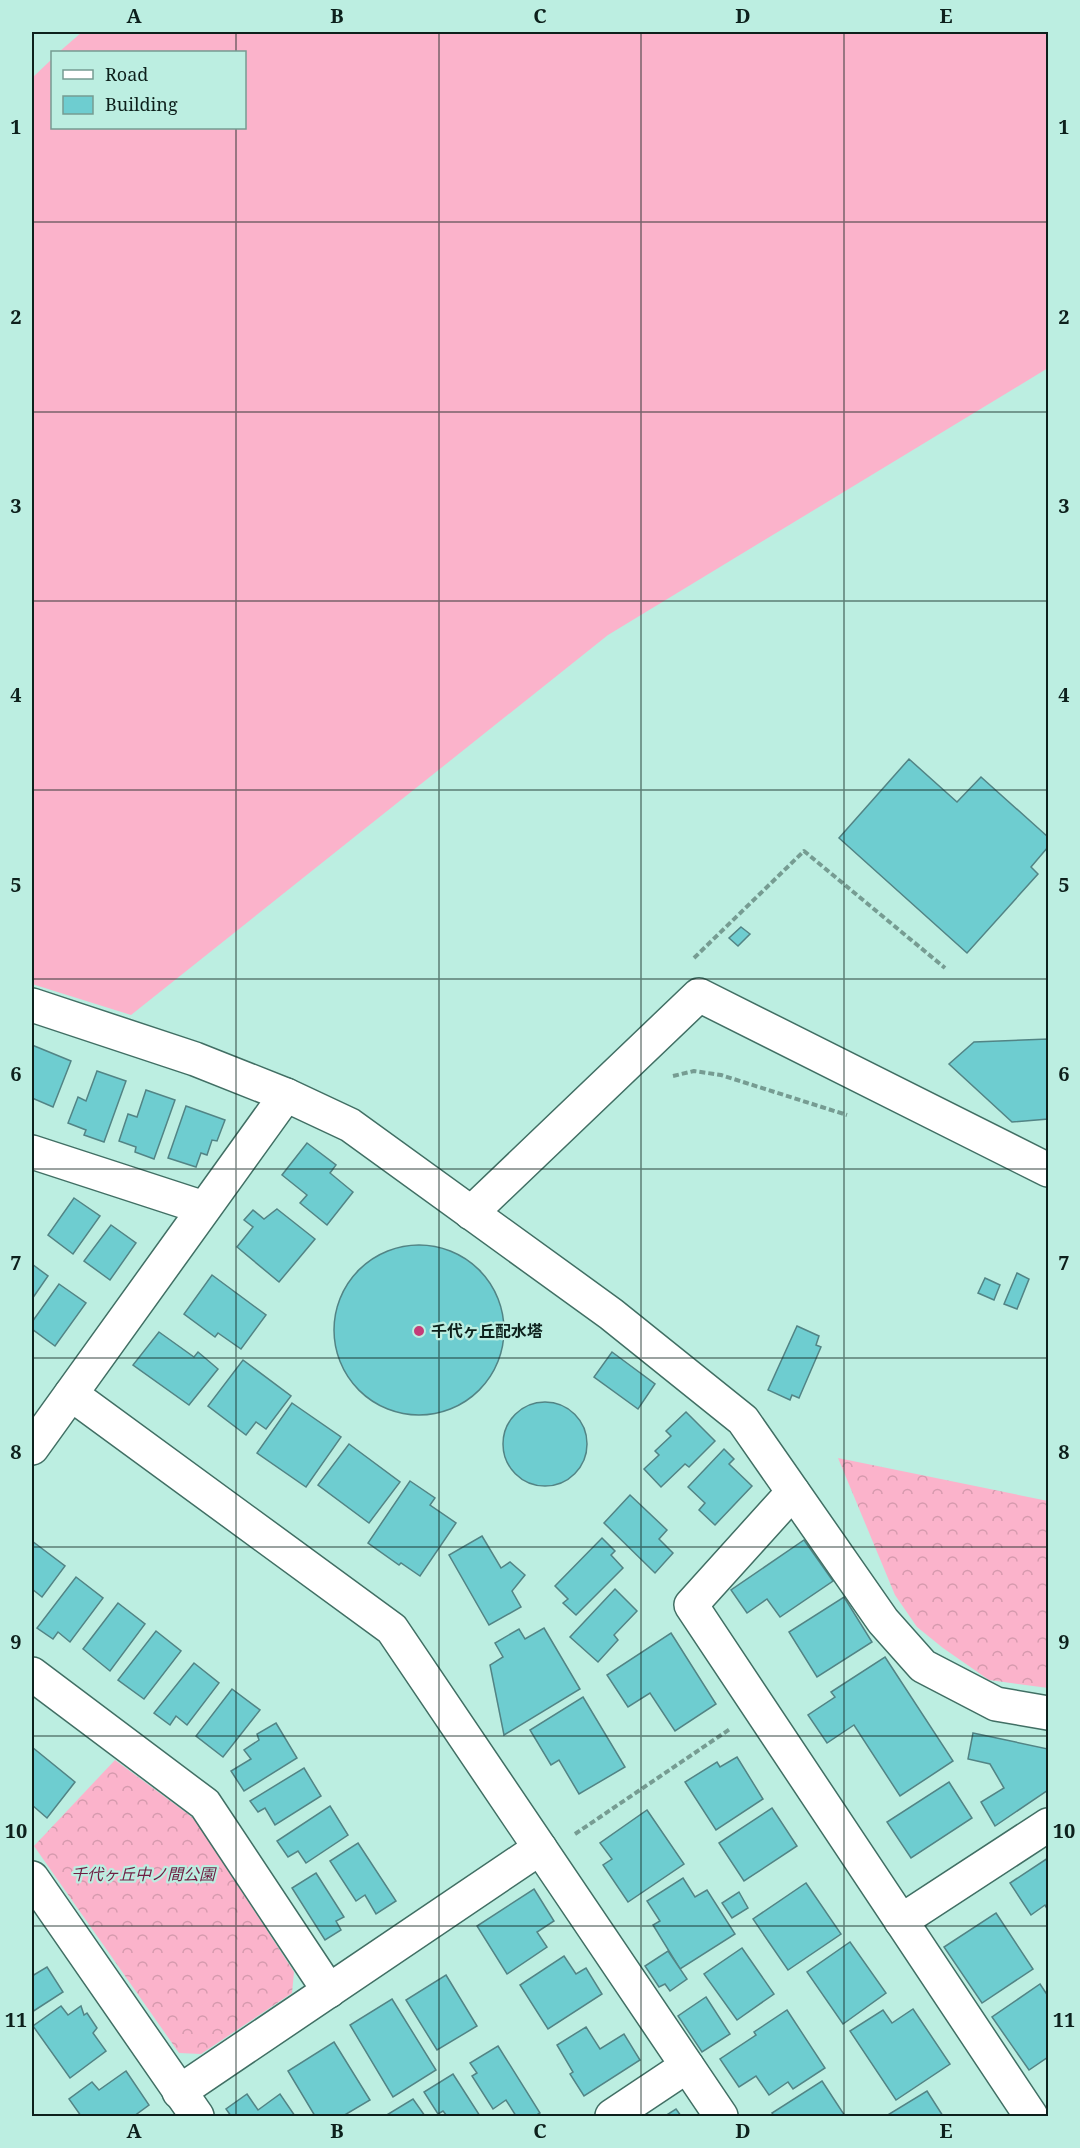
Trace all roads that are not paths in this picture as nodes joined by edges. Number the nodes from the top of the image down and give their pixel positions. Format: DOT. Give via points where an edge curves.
graph roads {
  1 [pos="32,1005"];
  2 [pos="286,1095"];
  3 [pos="32,1152"];
  4 [pos="1048,1170"];
  5 [pos="204,1208"];
  6 [pos="471,1213"];
  7 [pos="70,1394"];
  8 [pos="32,1448"];
  9 [pos="793,1492"];
  10 [pos="32,1674"];
  11 [pos="1048,1713"];
  12 [pos="1048,1825"];
  13 [pos="542,1851"];
  14 [pos="32,1878"];
  15 [pos="901,1921"];
  16 [pos="329,1991"];
  17 [pos="687,2066"];
  18 [pos="188,2104"];
  19 [pos="612,2116"];
  20 [pos="720,2116"];
  21 [pos="1030,2116"];
  1 -- 2 [label="street" via="195,1059"];
  2 -- 5 [label="street"];
  2 -- 6 [label="street" via="350,1125"];
  3 -- 5 [label="street"];
  4 -- 6 [label="street" via="699,995"];
  5 -- 7 [label="street"];
  6 -- 9 [label="street" via="611,1314 743,1420"];
  7 -- 8 [label="street"];
  7 -- 13 [label="street" via="392,1629"];
  9 -- 11 [label="street" via="883,1621 923,1666 996,1704"];
  9 -- 15 [label="street" via="691,1605"];
  10 -- 16 [label="street" via="205,1804"];
  12 -- 15 [label="street"];
  13 -- 16 [label="street"];
  13 -- 17 [label="street"];
  14 -- 18 [label="street"];
  15 -- 21 [label="street"];
  16 -- 18 [label="street"];
  17 -- 19 [label="street"];
  17 -- 20 [label="street"];
}
